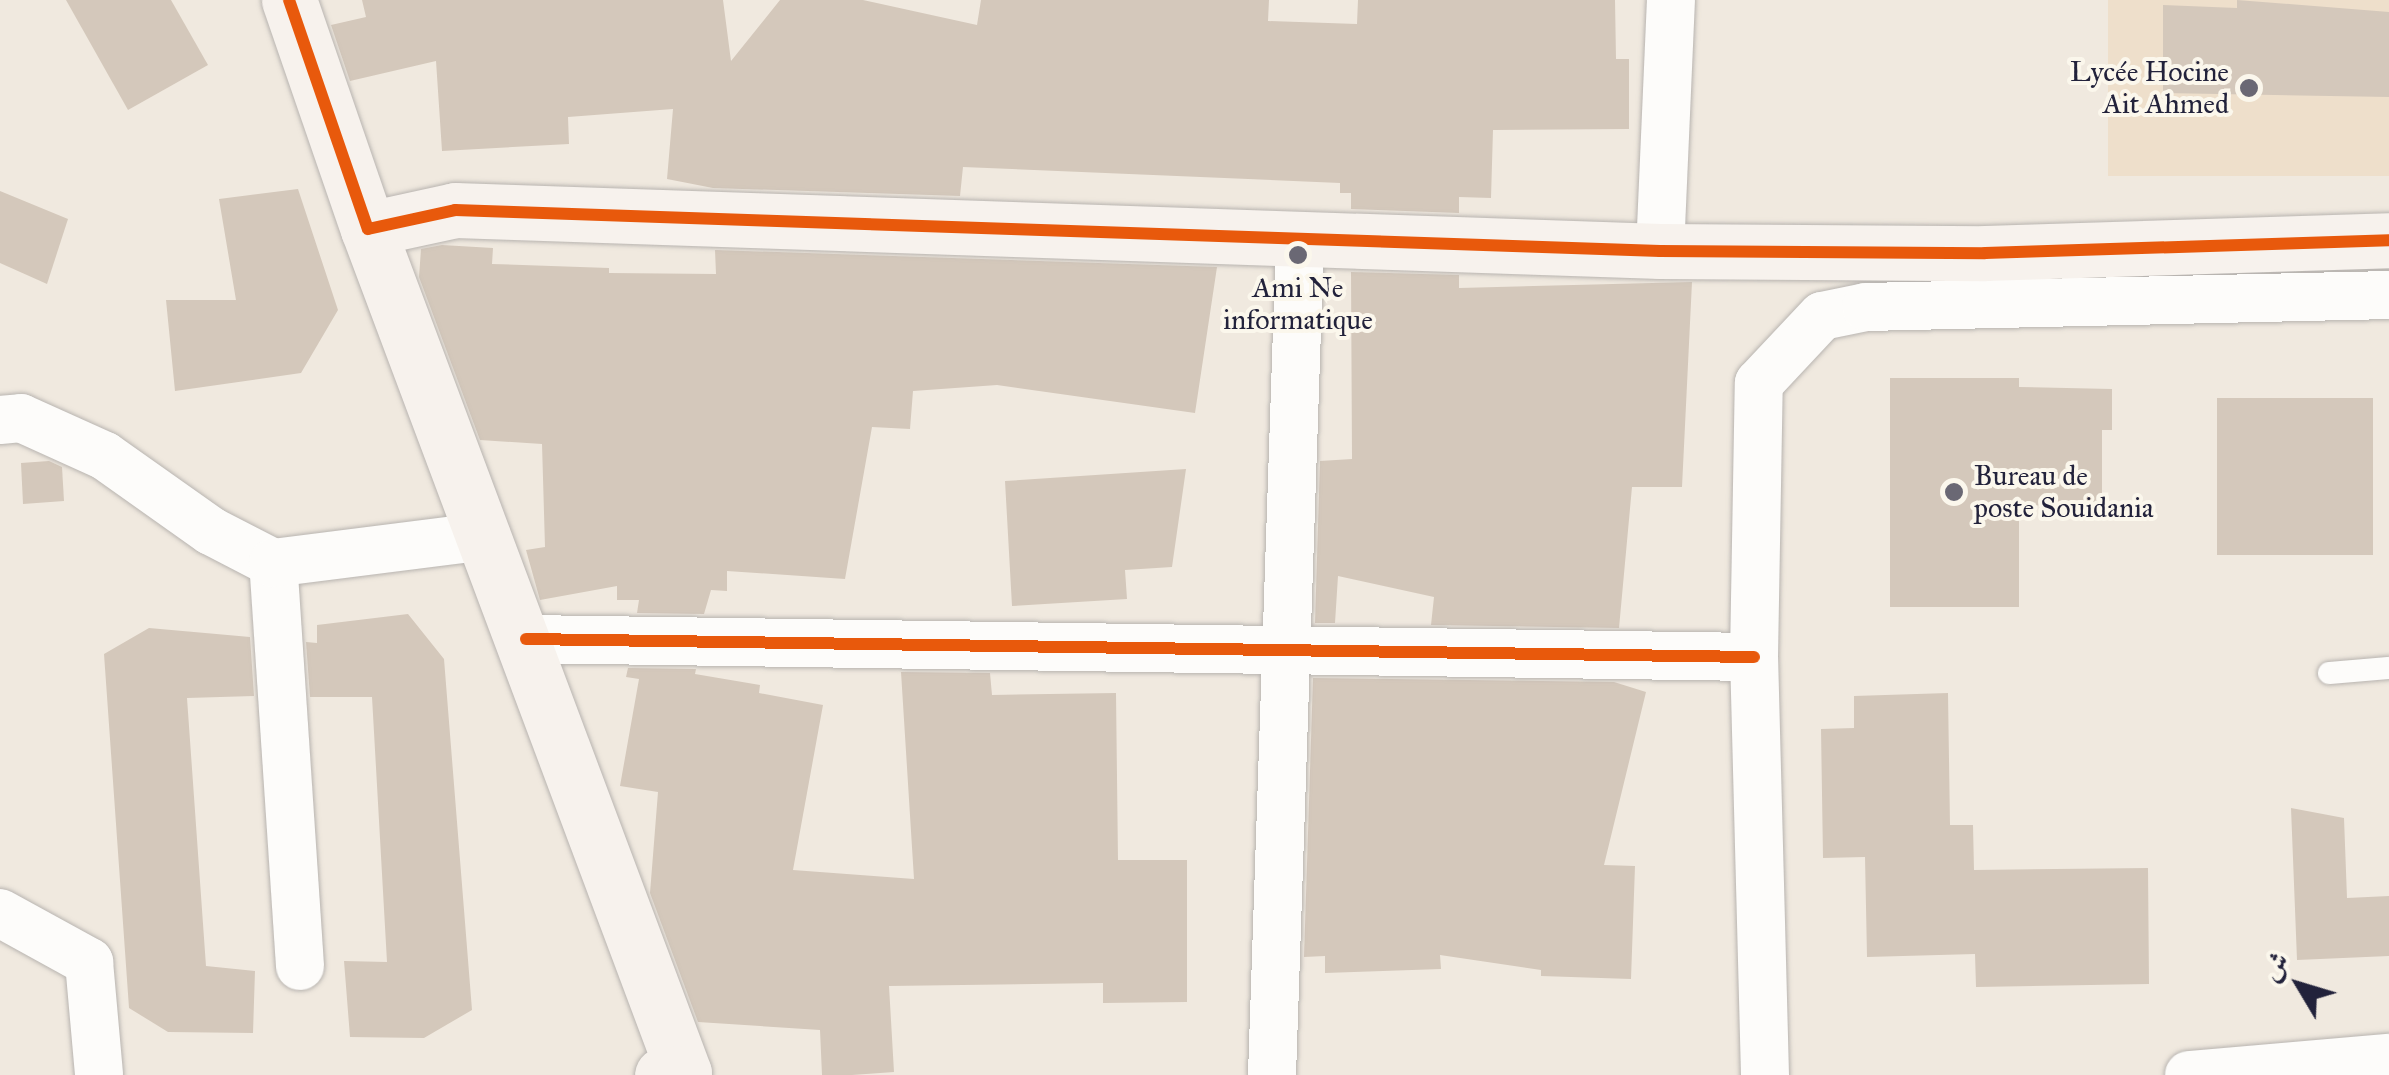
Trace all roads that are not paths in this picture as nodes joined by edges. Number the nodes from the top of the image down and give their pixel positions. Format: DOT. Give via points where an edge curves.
graph roads {
  1 [pos="289,0"];
  2 [pos="1672,0"];
  3 [pos="368,229"];
  4 [pos="2389,240"];
  5 [pos="1300,242"];
  6 [pos="1660,251"];
  7 [pos="2389,295"];
  8 [pos="0,420"];
  9 [pos="486,536"];
  10 [pos="273,563"];
  11 [pos="526,639"];
  12 [pos="1286,653"];
  13 [pos="1754,657"];
  14 [pos="2389,668"];
  15 [pos="2330,673"];
  16 [pos="0,913"];
  17 [pos="300,966"];
  18 [pos="2389,1058"];
  19 [pos="2261,1070"];
  20 [pos="677,1074"];
  21 [pos="99,1075"];
  22 [pos="1272,1075"];
  23 [pos="1766,1075"];
  24 [pos="2189,1075"];
  1 -- 3 [label="street"];
  2 -- 6 [label="street"];
  3 -- 5 [label="street" via="456,210"];
  3 -- 9 [label="street"];
  4 -- 6 [label="street" via="2096,244 1985,253"];
  5 -- 6 [label="street"];
  5 -- 12 [label="street"];
  7 -- 13 [label="street" via="1866,306 1822,316 1759,383"];
  8 -- 10 [label="street" via="22,418 106,456 211,531"];
  9 -- 10 [label="street"];
  9 -- 11 [label="street"];
  10 -- 17 [label="street"];
  11 -- 12 [label="street"];
  11 -- 20 [label="street"];
  12 -- 13 [label="street"];
  12 -- 22 [label="street"];
  13 -- 23 [label="street"];
  14 -- 15 [label="lane"];
  16 -- 21 [label="street" via="89,962"];
  18 -- 19 [label="street"];
  19 -- 24 [label="street"];
}
